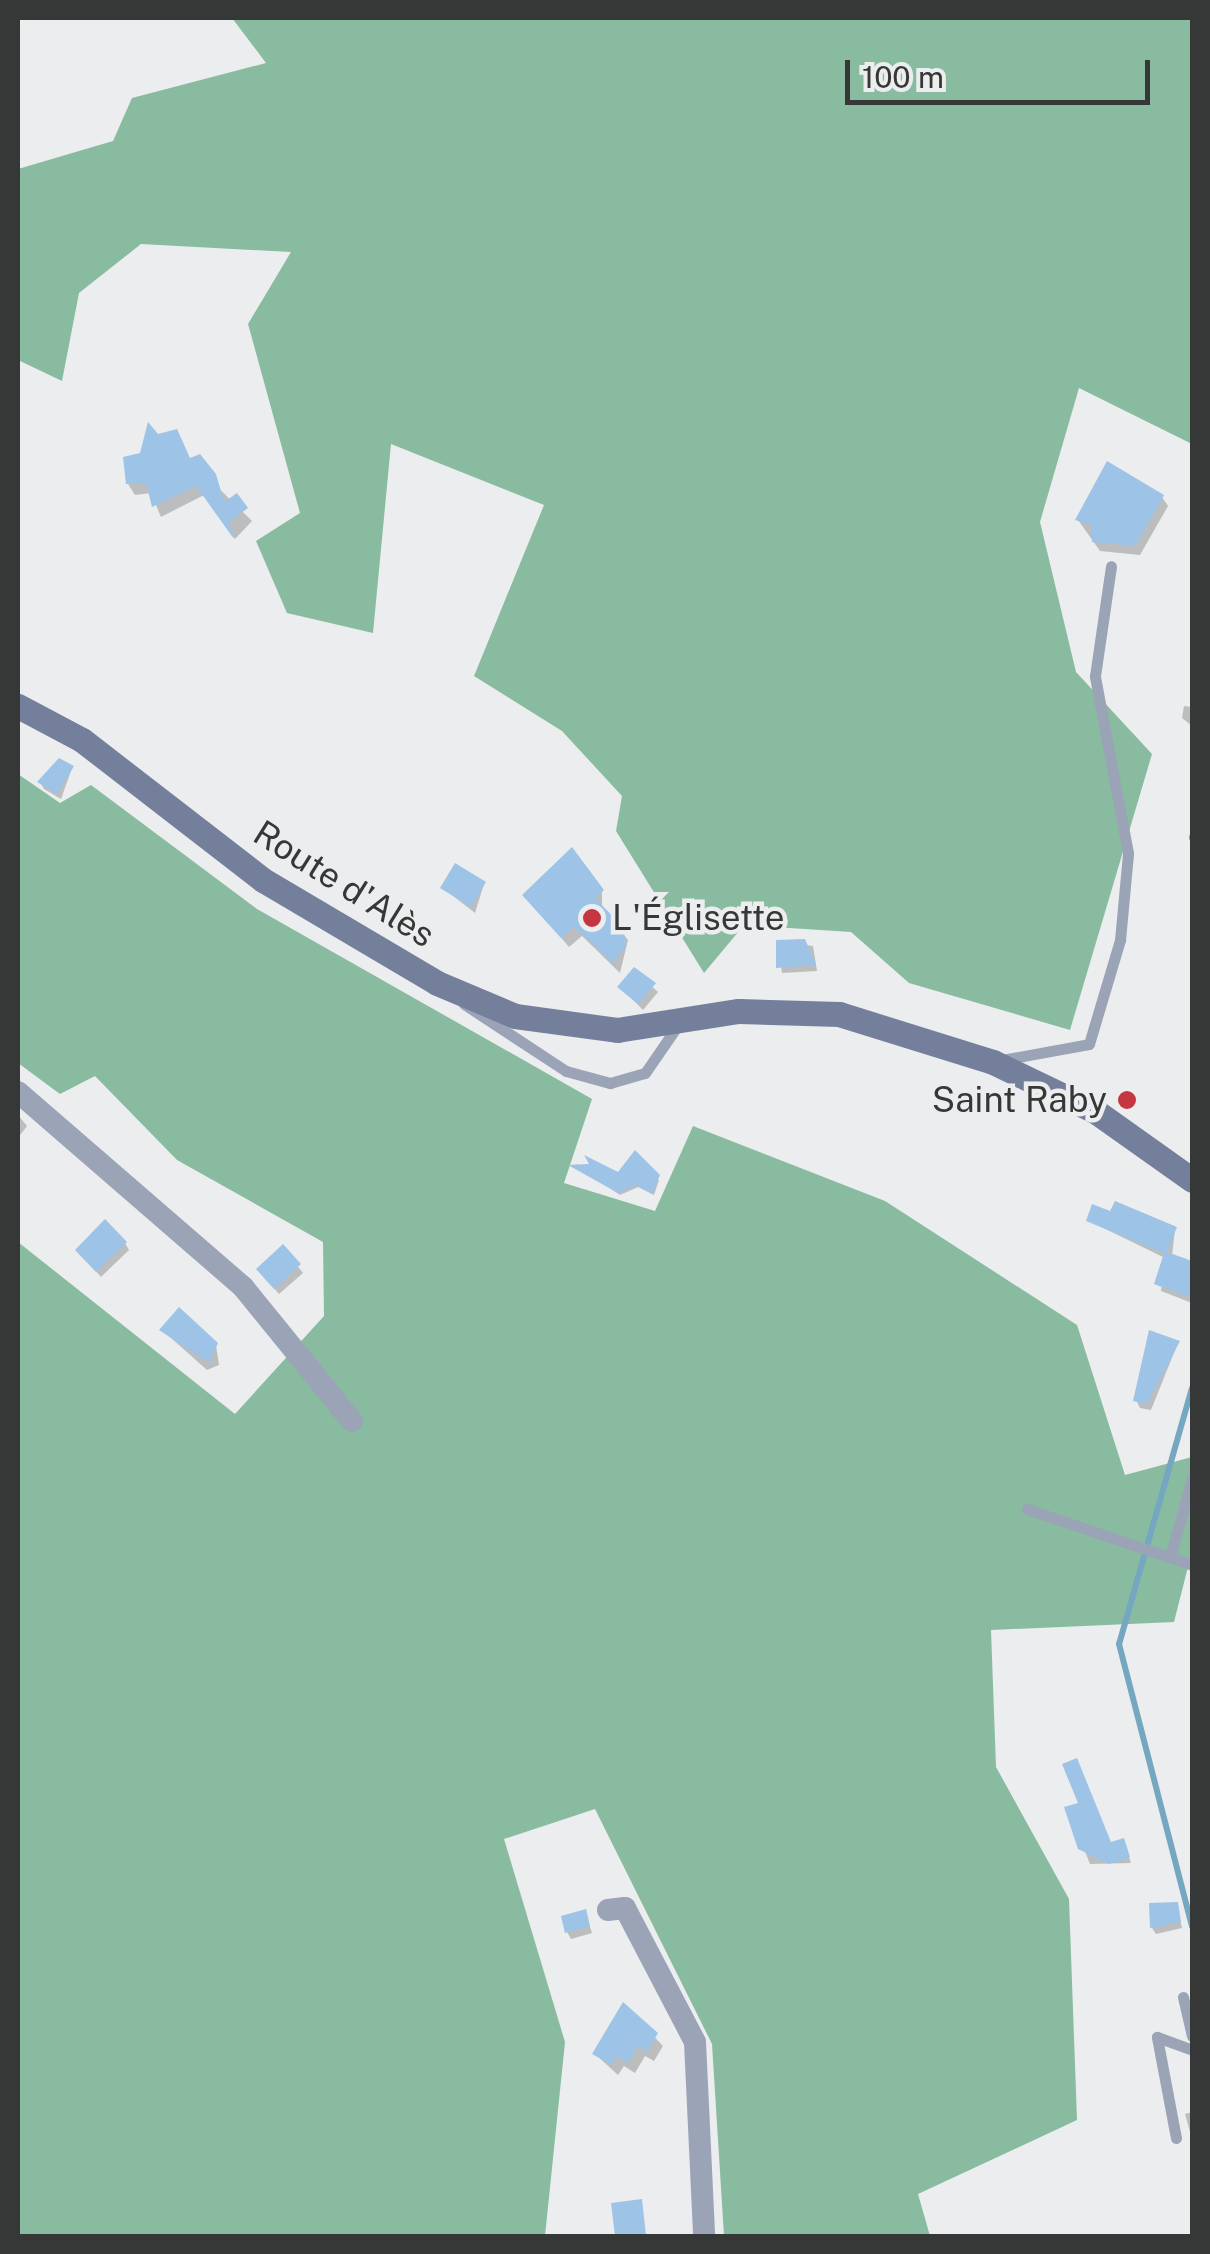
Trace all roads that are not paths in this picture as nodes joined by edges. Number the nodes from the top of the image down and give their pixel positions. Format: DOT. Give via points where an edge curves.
graph roads {
  1 [pos="1111,566"];
  2 [pos="18,706"];
  3 [pos="437,983"];
  4 [pos="675,1021"];
  5 [pos="993,1062"];
  6 [pos="18,1092"];
  7 [pos="1095,1112"];
  8 [pos="1192,1157"];
  9 [pos="1192,1180"];
  10 [pos="352,1421"];
  11 [pos="1192,1478"];
  12 [pos="1027,1509"];
  13 [pos="1167,1555"];
  14 [pos="1192,1565"];
  15 [pos="608,1910"];
  16 [pos="1183,1998"];
  17 [pos="1192,2036"];
  18 [pos="1192,2050"];
  19 [pos="1176,2138"];
  20 [pos="704,2236"];
  1 -- 5 [label="lane" via="1095,676 1128,890 1107,994 1089,1044"];
  2 -- 3 [label="main road, Route d'Alès" via="82,740 263,880"];
  3 -- 4 [label="main road, Route d'Alès" via="571,1030"];
  3 -- 4 [label="lane" via="566,1070 610,1084 646,1073"];
  4 -- 5 [label="main road, Route d'Alès" via="790,1007"];
  5 -- 7 [label="main road, Route d'Alès"];
  6 -- 10 [label="street" via="256,1300"];
  7 -- 8 [label="main road"];
  7 -- 9 [label="main road"];
  11 -- 13 [label="lane"];
  12 -- 13 [label="lane"];
  13 -- 14 [label="lane"];
  15 -- 20 [label="street" via="624,1908 695,2042"];
  16 -- 17 [label="lane"];
  18 -- 19 [label="lane" via="1157,2037"];
}
